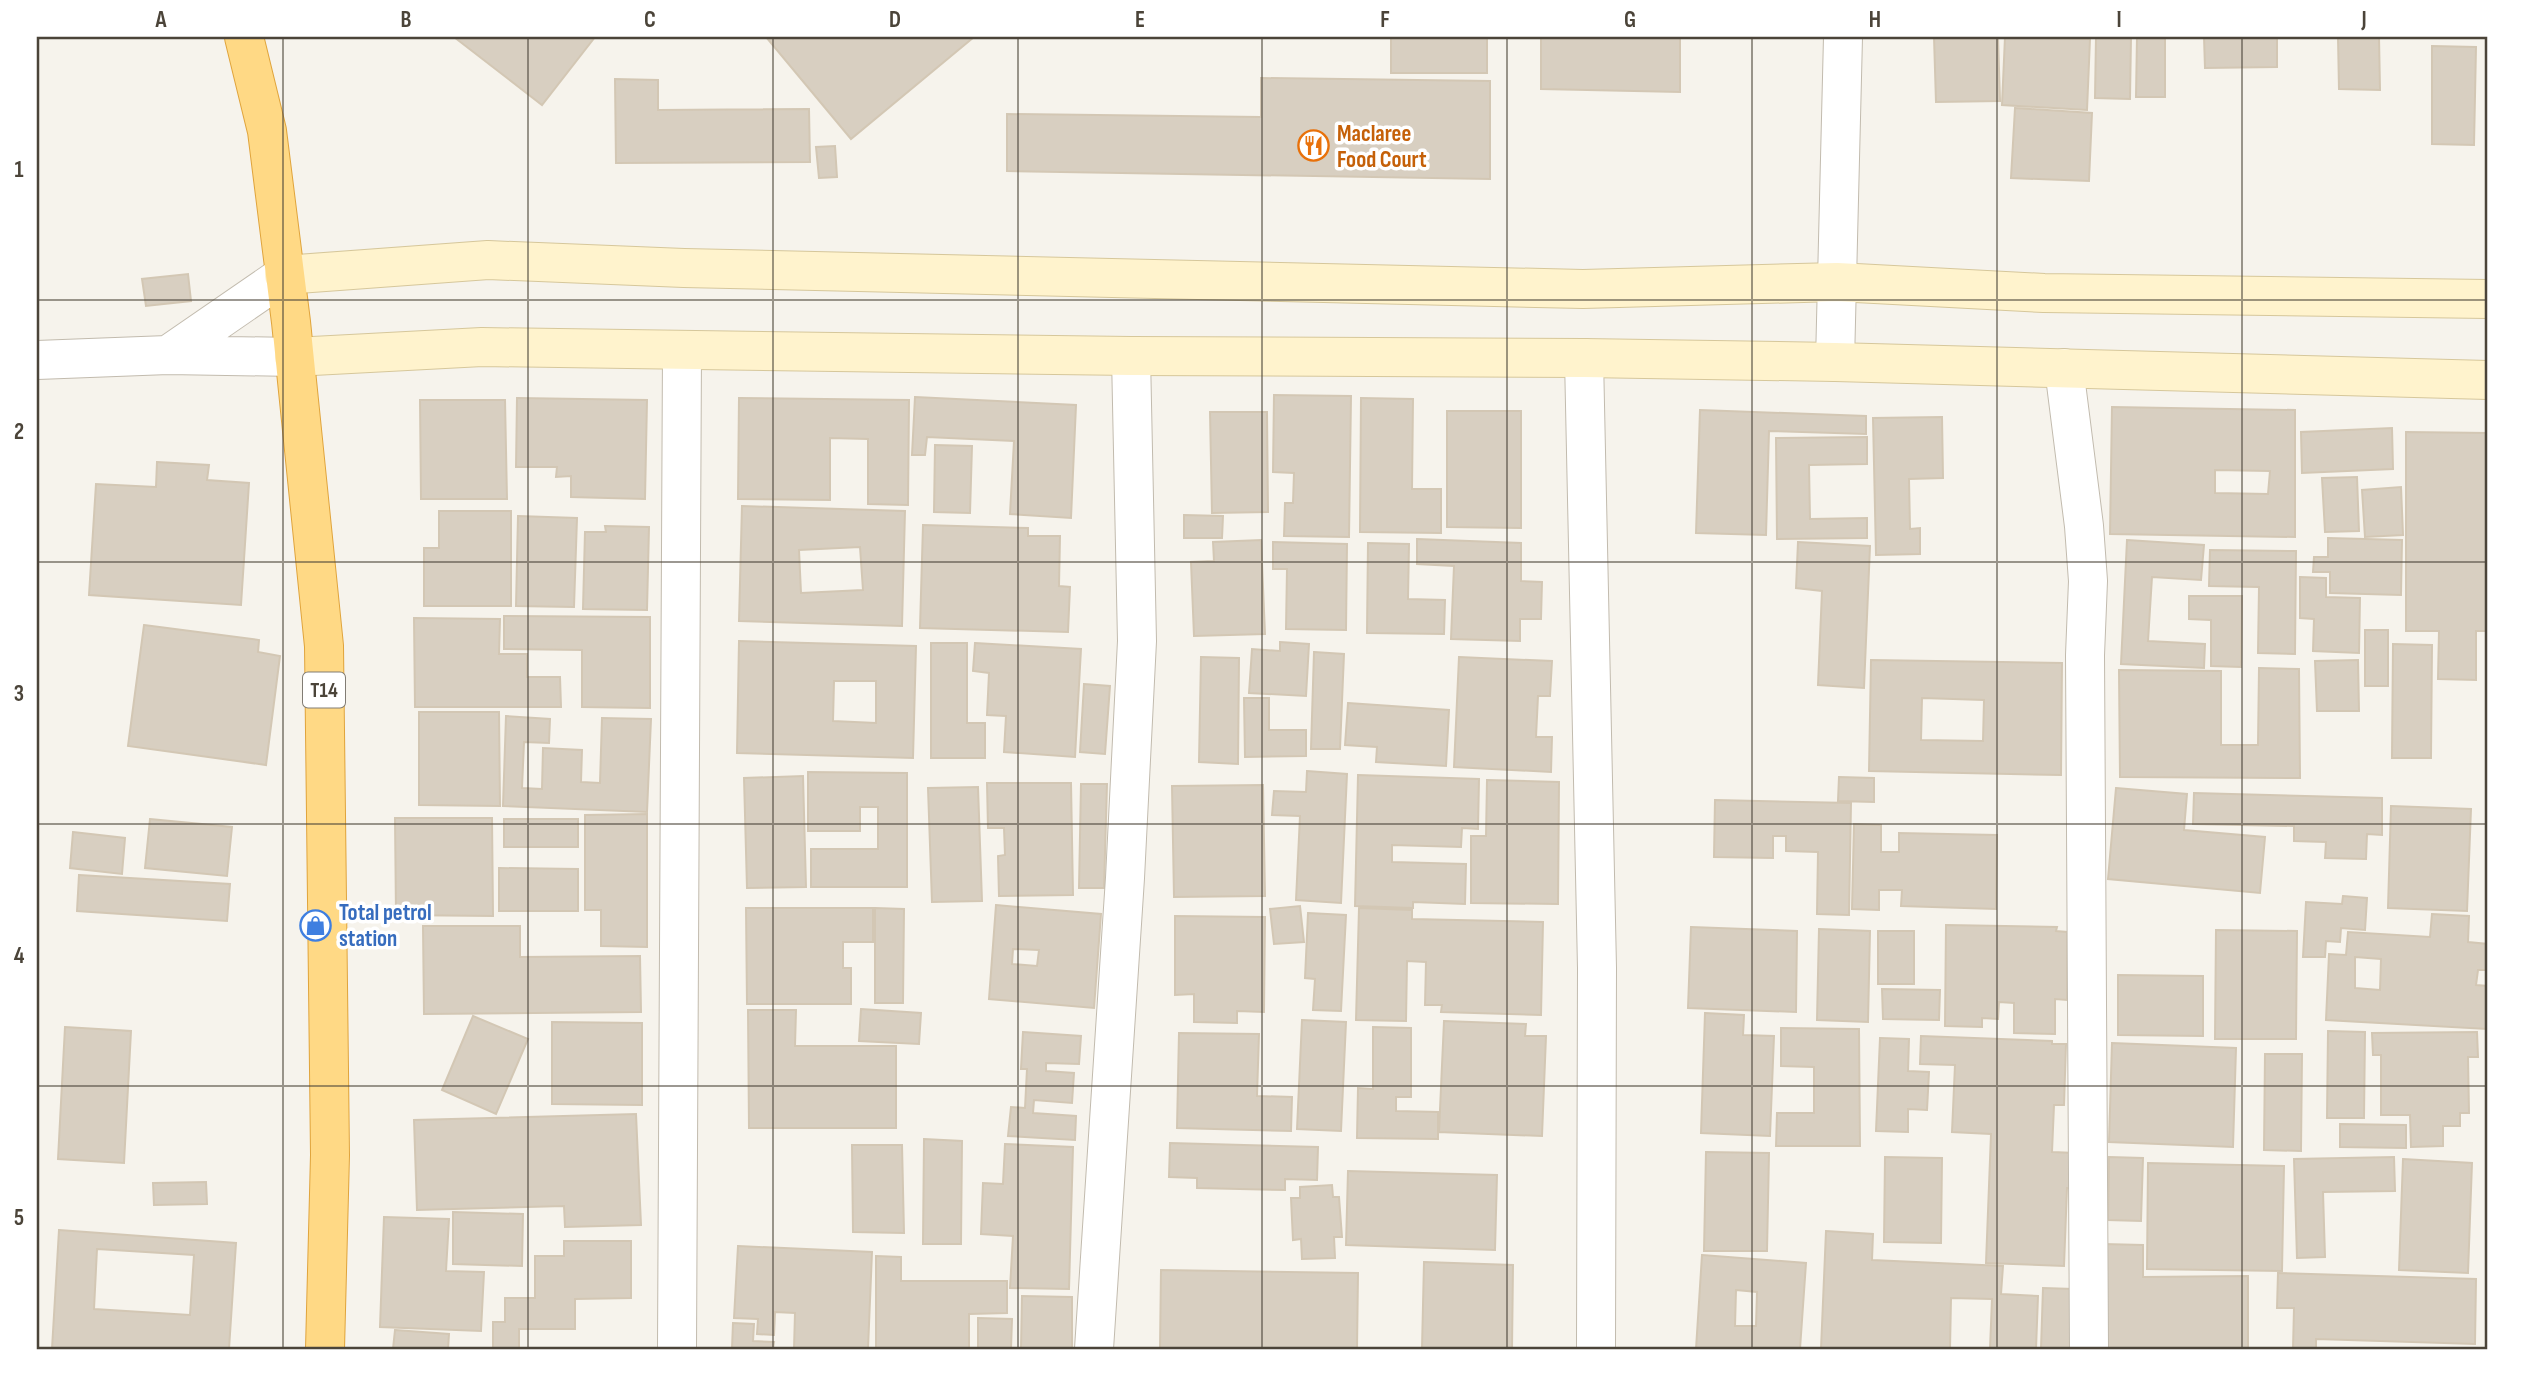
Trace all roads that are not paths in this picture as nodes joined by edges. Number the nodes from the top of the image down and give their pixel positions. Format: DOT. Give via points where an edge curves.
graph roads {
  1 [pos="244,37"];
  2 [pos="1843,37"];
  3 [pos="284,275"];
  4 [pos="1837,282"];
  5 [pos="2488,299"];
  6 [pos="682,351"];
  7 [pos="168,355"];
  8 [pos="1131,356"];
  9 [pos="294,357"];
  10 [pos="1584,358"];
  11 [pos="37,360"];
  12 [pos="1835,362"];
  13 [pos="2064,368"];
  14 [pos="2488,380"];
  15 [pos="325,1349"];
  16 [pos="677,1349"];
  17 [pos="1094,1349"];
  18 [pos="1596,1349"];
  19 [pos="2089,1349"];
  1 -- 3 [label="highway, T14" via="267,131"];
  2 -- 4 [label="street"];
  3 -- 4 [label="main road" via="488,260 1583,289"];
  3 -- 7 [label="street"];
  3 -- 9 [label="highway, T14"];
  4 -- 5 [label="main road" via="2044,293"];
  4 -- 12 [label="street"];
  6 -- 8 [label="main road"];
  6 -- 9 [label="main road" via="482,347"];
  6 -- 16 [label="street"];
  7 -- 9 [label="street"];
  7 -- 11 [label="street"];
  8 -- 10 [label="main road"];
  8 -- 17 [label="street" via="1137,641"];
  9 -- 15 [label="highway, T14" via="324,646 330,1155"];
  10 -- 12 [label="main road"];
  10 -- 18 [label="street" via="1597,968"];
  12 -- 13 [label="main road"];
  13 -- 14 [label="main road"];
  13 -- 19 [label="street" via="2088,581"];
}
